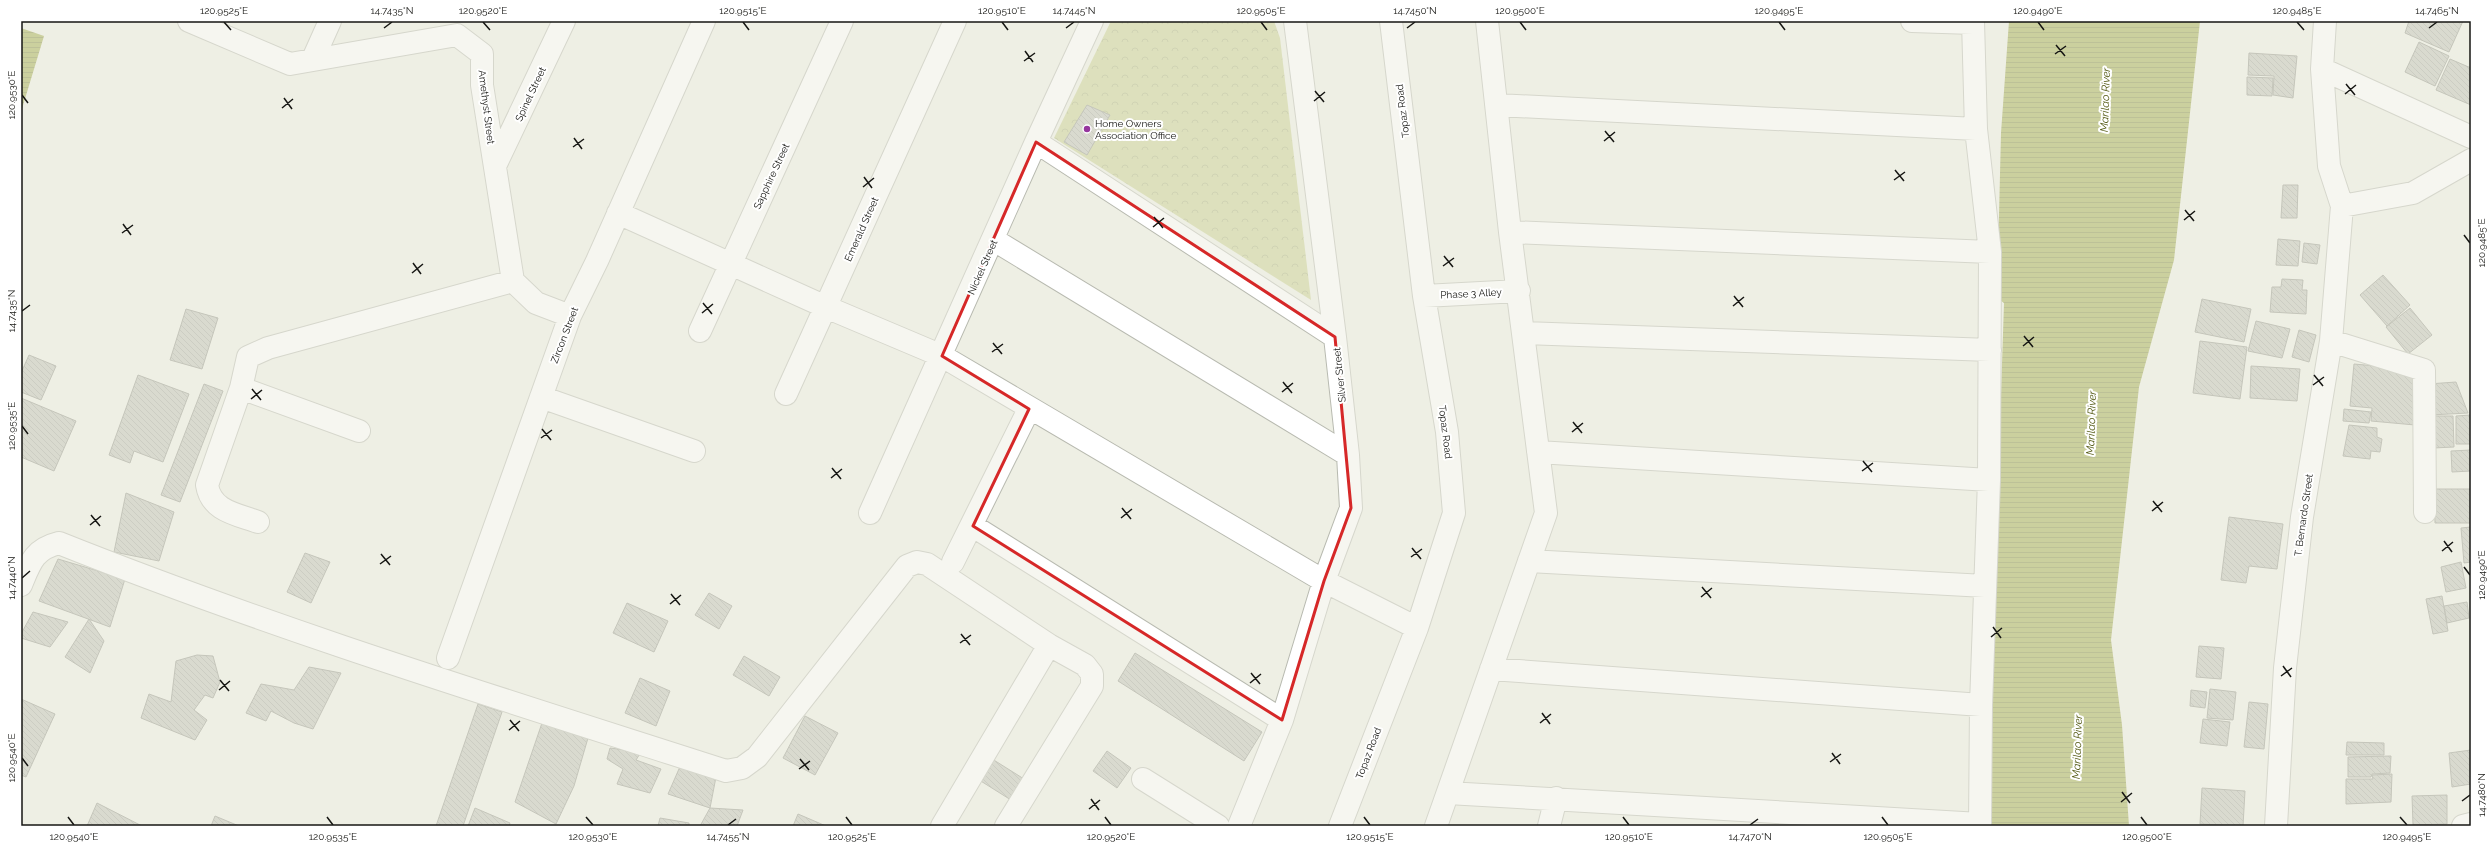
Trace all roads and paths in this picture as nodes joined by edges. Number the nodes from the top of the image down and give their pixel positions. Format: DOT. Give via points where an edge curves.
graph roads {
  1 [pos="189,21"];
  2 [pos="330,21"];
  3 [pos="564,21"];
  4 [pos="704,21"];
  5 [pos="842,21"];
  6 [pos="955,21"];
  7 [pos="1092,21"];
  8 [pos="1295,21"];
  9 [pos="1391,21"];
  10 [pos="1487,21"];
  11 [pos="1912,21"];
  12 [pos="2325,21"];
  13 [pos="1973,22"];
  14 [pos="214,26"];
  15 [pos="461,28"];
  16 [pos="313,59"];
  17 [pos="2322,69"];
  18 [pos="1497,105"];
  19 [pos="1976,129"];
  20 [pos="2471,137"];
  21 [pos="1036,142"];
  22 [pos="2471,160"];
  23 [pos="495,166"];
  24 [pos="2342,206"];
  25 [pos="618,213"];
  26 [pos="1510,232"];
  27 [pos="994,240"];
  28 [pos="1990,252"];
  29 [pos="731,265"];
  30 [pos="513,281"];
  31 [pos="1519,291"];
  32 [pos="1424,296"];
  33 [pos="826,307"];
  34 [pos="570,316"];
  35 [pos="700,331"];
  36 [pos="1523,333"];
  37 [pos="1335,337"];
  38 [pos="2331,341"];
  39 [pos="1990,350"];
  40 [pos="942,356"];
  41 [pos="240,388"];
  42 [pos="786,394"];
  43 [pos="541,396"];
  44 [pos="1029,408"];
  45 [pos="359,431"];
  46 [pos="694,451"];
  47 [pos="1538,452"];
  48 [pos="1348,455"];
  49 [pos="1989,480"];
  50 [pos="2425,512"];
  51 [pos="870,513"];
  52 [pos="258,522"];
  53 [pos="973,526"];
  54 [pos="1529,561"];
  55 [pos="953,562"];
  56 [pos="1324,581"];
  57 [pos="21,585"];
  58 [pos="1985,586"];
  59 [pos="1417,628"];
  60 [pos="1049,646"];
  61 [pos="448,658"];
  62 [pos="1492,669"];
  63 [pos="1981,704"];
  64 [pos="1282,720"];
  65 [pos="1143,779"];
  66 [pos="1448,793"];
  67 [pos="1556,798"];
  68 [pos="2471,824"];
  69 [pos="1980,825"];
  70 [pos="942,826"];
  71 [pos="1006,826"];
  72 [pos="1218,826"];
  73 [pos="1239,826"];
  74 [pos="1340,826"];
  75 [pos="1436,826"];
  76 [pos="1549,826"];
  77 [pos="2276,826"];
  78 [pos="2463,826"];
  1 -- 14 [label="street, Amethyst Street"];
  2 -- 16 [label="street"];
  3 -- 23 [label="street, Spinel Street"];
  4 -- 25 [label="street, Zircon Street"];
  5 -- 29 [label="street, Sapphire Street"];
  6 -- 33 [label="street, Emerald Street"];
  7 -- 21 [label="street, Nickel Street"];
  8 -- 37 [label="street, Silver Street"];
  9 -- 32 [label="street, Topaz Road"];
  10 -- 18 [label="street"];
  11 -- 13 [label="street"];
  12 -- 17 [label="street"];
  13 -- 19 [label="street"];
  14 -- 16 [label="street, Amethyst Street" via="290,64"];
  15 -- 16 [label="street, Amethyst Street"];
  15 -- 23 [label="street, Amethyst Street" via="482,54 482,85"];
  17 -- 20 [label="street"];
  17 -- 24 [label="street" via="2330,166"];
  18 -- 19 [label="street"];
  18 -- 26 [label="street"];
  19 -- 28 [label="street"];
  21 -- 27 [label="street, Nickel Street"];
  21 -- 37 [label="street"];
  22 -- 24 [label="street" via="2413,193"];
  23 -- 30 [label="street, Amethyst Street"];
  24 -- 38 [label="street, T. Bernardo Street"];
  25 -- 29 [label="street"];
  25 -- 34 [label="street, Zircon Street"];
  26 -- 28 [label="street"];
  26 -- 31 [label="street"];
  27 -- 40 [label="street, Nickel Street"];
  27 -- 48 [label="street"];
  28 -- 39 [label="street"];
  29 -- 33 [label="street"];
  29 -- 35 [label="street, Sapphire Street"];
  30 -- 34 [label="street" via="536,303"];
  30 -- 41 [label="street" via="268,348 248,357"];
  31 -- 32 [label="street, Phase 3 Alley"];
  31 -- 36 [label="street"];
  32 -- 59 [label="street, Topaz Road" via="1447,432 1454,513"];
  33 -- 40 [label="street"];
  33 -- 42 [label="street, Emerald Street"];
  34 -- 43 [label="street, Zircon Street"];
  36 -- 39 [label="street"];
  36 -- 47 [label="street"];
  37 -- 48 [label="street, Silver Street"];
  38 -- 50 [label="street" via="2424,370"];
  38 -- 77 [label="street, T. Bernardo Street" via="2302,517 2285,668"];
  39 -- 49 [label="street"];
  40 -- 44 [label="street"];
  40 -- 51 [label="street, Nickel Street"];
  41 -- 45 [label="street"];
  41 -- 52 [label="street" via="207,485 209,497 218,506"];
  43 -- 46 [label="street"];
  43 -- 61 [label="street, Zircon Street"];
  44 -- 53 [label="street"];
  44 -- 56 [label="street"];
  47 -- 49 [label="street"];
  47 -- 54 [label="street" via="1546,513"];
  48 -- 56 [label="street, Silver Street" via="1351,508"];
  49 -- 58 [label="street"];
  53 -- 55 [label="street"];
  53 -- 64 [label="street"];
  54 -- 58 [label="street"];
  54 -- 62 [label="street"];
  56 -- 59 [label="street"];
  56 -- 64 [label="street, Silver Street"];
  57 -- 60 [label="street" via="33,559 46,546 59,543 150,579 409,668 726,771 742,768 757,757 907,566 917,562 927,564"];
  58 -- 63 [label="street"];
  59 -- 74 [label="street, Topaz Road"];
  60 -- 70 [label="street"];
  60 -- 71 [label="street" via="1085,665 1092,674 1092,686"];
  62 -- 63 [label="street"];
  62 -- 66 [label="street"];
  63 -- 69 [label="street"];
  64 -- 73 [label="street, Silver Street"];
  65 -- 72 [label="street"];
  66 -- 67 [label="street"];
  66 -- 75 [label="street"];
  67 -- 69 [label="street"];
  67 -- 76 [label="street"];
  68 -- 78 [label="street"];
}
